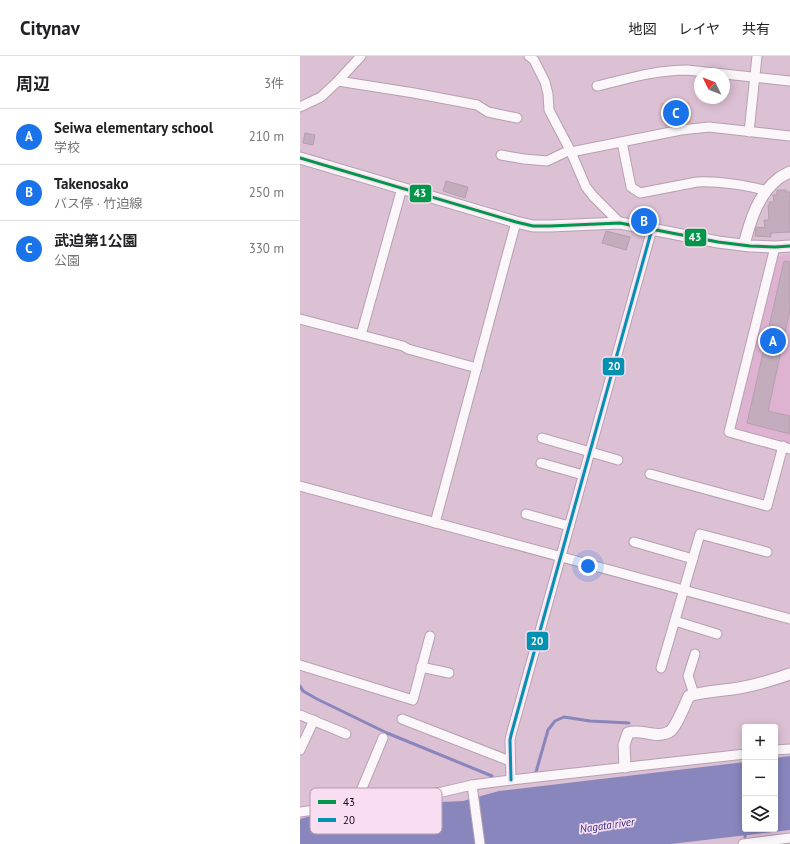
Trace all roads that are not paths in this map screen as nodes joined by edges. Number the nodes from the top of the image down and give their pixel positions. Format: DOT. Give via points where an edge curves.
graph roads {
  1 [pos="361,56"];
  2 [pos="529,56"];
  3 [pos="757,56"];
  4 [pos="755,77"];
  5 [pos="338,81"];
  6 [pos="790,81"];
  7 [pos="597,86"];
  8 [pos="300,108"];
  9 [pos="517,118"];
  10 [pos="749,132"];
  11 [pos="790,136"];
  12 [pos="622,142"];
  13 [pos="570,151"];
  14 [pos="501,155"];
  15 [pos="300,158"];
  16 [pos="790,172"];
  17 [pos="402,188"];
  18 [pos="767,191"];
  19 [pos="516,222"];
  20 [pos="620,223"];
  21 [pos="652,229"];
  22 [pos="744,245"];
  23 [pos="790,246"];
  24 [pos="775,247"];
  25 [pos="300,319"];
  26 [pos="361,335"];
  27 [pos="477,368"];
  28 [pos="542,438"];
  29 [pos="786,448"];
  30 [pos="590,452"];
  31 [pos="618,460"];
  32 [pos="541,463"];
  33 [pos="650,474"];
  34 [pos="583,475"];
  35 [pos="300,486"];
  36 [pos="526,514"];
  37 [pos="435,523"];
  38 [pos="569,526"];
  39 [pos="634,542"];
  40 [pos="767,552"];
  41 [pos="560,557"];
  42 [pos="693,559"];
  43 [pos="684,590"];
  44 [pos="790,619"];
  45 [pos="675,621"];
  46 [pos="717,634"];
  47 [pos="430,636"];
  48 [pos="694,654"];
  49 [pos="300,665"];
  50 [pos="421,667"];
  51 [pos="661,668"];
  52 [pos="448,673"];
  53 [pos="790,674"];
  54 [pos="694,694"];
  55 [pos="300,715"];
  56 [pos="402,718"];
  57 [pos="314,720"];
  58 [pos="346,734"];
  59 [pos="383,738"];
  60 [pos="790,749"];
  61 [pos="300,750"];
  62 [pos="778,750"];
  63 [pos="742,754"];
  64 [pos="510,761"];
  65 [pos="625,767"];
  66 [pos="511,780"];
  67 [pos="472,786"];
  68 [pos="362,788"];
  69 [pos="442,792"];
  70 [pos="310,811"];
  71 [pos="300,812"];
  72 [pos="790,838"];
  73 [pos="480,844"];
  74 [pos="743,844"];
  1 -- 5 [label="street"];
  2 -- 13 [label="street" via="534,60 542,76 548,94 549,110"];
  3 -- 4 [label="street"];
  4 -- 6 [label="street"];
  4 -- 7 [label="street" via="671,70"];
  4 -- 10 [label="street"];
  5 -- 8 [label="street" via="321,97"];
  5 -- 9 [label="street" via="477,105 488,112"];
  10 -- 11 [label="street"];
  10 -- 12 [label="street" via="709,127"];
  12 -- 13 [label="street"];
  12 -- 18 [label="street" via="631,187 640,193 707,181"];
  13 -- 14 [label="street" via="547,162"];
  13 -- 20 [label="street" via="586,187"];
  15 -- 17 [label="street"];
  16 -- 18 [label="street" via="779,178"];
  17 -- 19 [label="street"];
  17 -- 26 [label="street"];
  18 -- 22 [label="street" via="755,210"];
  19 -- 20 [label="street" via="533,226"];
  19 -- 27 [label="street"];
  20 -- 21 [label="street"];
  21 -- 22 [label="street"];
  21 -- 30 [label="street"];
  22 -- 24 [label="street"];
  23 -- 24 [label="street"];
  24 -- 29 [label="street" via="729,432"];
  25 -- 26 [label="street"];
  26 -- 27 [label="street"];
  27 -- 37 [label="street"];
  28 -- 30 [label="street"];
  29 -- 33 [label="street" via="767,506"];
  30 -- 31 [label="street"];
  30 -- 34 [label="street"];
  32 -- 34 [label="street"];
  34 -- 38 [label="street"];
  35 -- 37 [label="street"];
  36 -- 38 [label="street"];
  37 -- 41 [label="street"];
  38 -- 41 [label="street"];
  39 -- 42 [label="street"];
  40 -- 42 [label="street" via="700,534"];
  41 -- 43 [label="street"];
  41 -- 64 [label="street" via="511,734"];
  42 -- 43 [label="street"];
  43 -- 44 [label="street"];
  43 -- 45 [label="street"];
  45 -- 46 [label="street"];
  45 -- 51 [label="street"];
  47 -- 50 [label="street"];
  48 -- 54 [label="street" via="688,676"];
  49 -- 50 [label="street" via="413,700"];
  50 -- 52 [label="street"];
  53 -- 54 [label="street" via="773,681"];
  54 -- 65 [label="street" via="689,696 675,727 669,733 628,734 624,745"];
  55 -- 57 [label="street"];
  56 -- 64 [label="street"];
  57 -- 58 [label="street"];
  57 -- 61 [label="street"];
  59 -- 68 [label="street"];
  60 -- 62 [label="street"];
  63 -- 65 [label="street"];
  64 -- 66 [label="street"];
  65 -- 66 [label="street"];
  66 -- 67 [label="street"];
  67 -- 69 [label="street"];
  67 -- 73 [label="street"];
  70 -- 71 [label="street"];
  72 -- 74 [label="street"];
}
